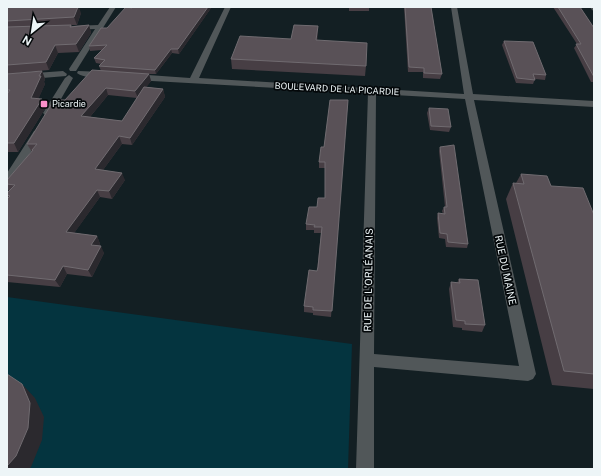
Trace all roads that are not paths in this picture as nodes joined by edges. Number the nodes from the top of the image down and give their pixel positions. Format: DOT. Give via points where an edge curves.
graph roads {
  1 [pos="113,7"];
  2 [pos="228,7"];
  3 [pos="454,7"];
  4 [pos="101,27"];
  5 [pos="62,29"];
  6 [pos="77,71"];
  7 [pos="66,76"];
  8 [pos="7,78"];
  9 [pos="193,81"];
  10 [pos="372,92"];
  11 [pos="468,96"];
  12 [pos="594,104"];
  13 [pos="7,182"];
  14 [pos="367,360"];
  15 [pos="365,469"];
  1 -- 4 [label="street"];
  2 -- 9 [label="street"];
  3 -- 11 [label="street, RUE DU MAINE"];
  4 -- 5 [label="street"];
  4 -- 6 [label="street"];
  6 -- 7 [label="street" via="76,77"];
  6 -- 9 [label="street, BOULEVARD DE LA PICARDIE"];
  7 -- 8 [label="street"];
  7 -- 13 [label="street" via="43,122"];
  9 -- 10 [label="street, BOULEVARD DE LA PICARDIE"];
  10 -- 11 [label="street, BOULEVARD DE LA PICARDIE"];
  10 -- 14 [label="street, RUE DE L'ORLÉANAIS"];
  11 -- 12 [label="street, BOULEVARD DE LA PICARDIE"];
  11 -- 14 [label="street, RUE DU MAINE" via="528,374"];
  14 -- 15 [label="street, RUE DE L'ORLÉANAIS"];
}
